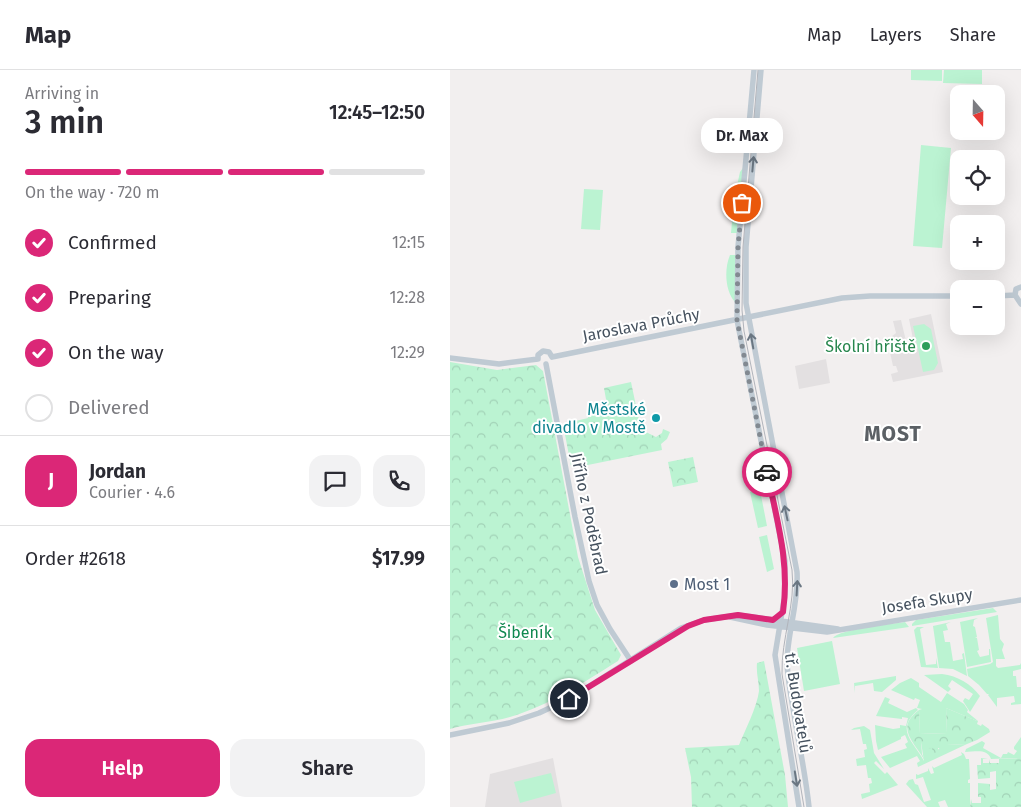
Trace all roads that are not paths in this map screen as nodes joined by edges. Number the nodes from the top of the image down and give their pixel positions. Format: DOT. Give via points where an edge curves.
graph roads {
  1 [pos="754,70"];
  2 [pos="761,70"];
  3 [pos="1021,287"];
  4 [pos="1015,295"];
  5 [pos="950,296"];
  6 [pos="1005,296"];
  7 [pos="1021,304"];
  8 [pos="748,317"];
  9 [pos="737,320"];
  10 [pos="552,357"];
  11 [pos="450,358"];
  12 [pos="538,359"];
  13 [pos="546,364"];
  14 [pos="1021,601"];
  15 [pos="783,612"];
  16 [pos="794,615"];
  17 [pos="771,623"];
  18 [pos="780,624"];
  19 [pos="792,625"];
  20 [pos="801,627"];
  21 [pos="778,635"];
  22 [pos="790,637"];
  23 [pos="631,661"];
  24 [pos="450,735"];
  25 [pos="799,807"];
  26 [pos="809,807"];
  1 -- 9 [label="street, tř. Budovatelů" via="738,247"];
  8 -- 2 [label="street, tř. Budovatelů, one-way" via="746,247"];
  3 -- 4 [label="street" via="1016,289"];
  4 -- 6 [label="street"];
  4 -- 7 [label="street"];
  5 -- 8 [label="street, Jaroslava Průchy" via="842,298"];
  8 -- 9 [label="street, Jaroslava Průchy"];
  16 -- 8 [label="street, tř. Budovatelů, one-way" via="797,572"];
  9 -- 10 [label="street, Jaroslava Průchy"];
  9 -- 15 [label="street, tř. Budovatelů" via="785,561"];
  10 -- 12 [label="street" via="545,350 539,353"];
  10 -- 13 [label="street"];
  11 -- 12 [label="street" via="499,364"];
  12 -- 13 [label="street"];
  13 -- 23 [label="street, Jiřího z Poděbrad" via="589,581 597,605"];
  14 -- 20 [label="street, Josefa Skupy" via="838,629"];
  15 -- 17 [label="street"];
  15 -- 18 [label="street, tř. Budovatelů"];
  16 -- 19 [label="street, tř. Budovatelů"];
  16 -- 20 [label="street"];
  17 -- 18 [label="street, Josefa Skupy"];
  17 -- 21 [label="street"];
  17 -- 23 [label="street, Josefa Skupy" via="738,615 704,620 681,628"];
  18 -- 19 [label="street, Josefa Skupy"];
  18 -- 21 [label="street, tř. Budovatelů"];
  19 -- 20 [label="street, Josefa Skupy"];
  19 -- 22 [label="street, tř. Budovatelů"];
  20 -- 22 [label="street"];
  21 -- 25 [label="street, tř. Budovatelů, one-way" via="775,655"];
  22 -- 26 [label="street, tř. Budovatelů" via="787,658 790,690"];
  23 -- 24 [label="street, Josefa Skupy" via="569,699 539,713 509,723"];
}
